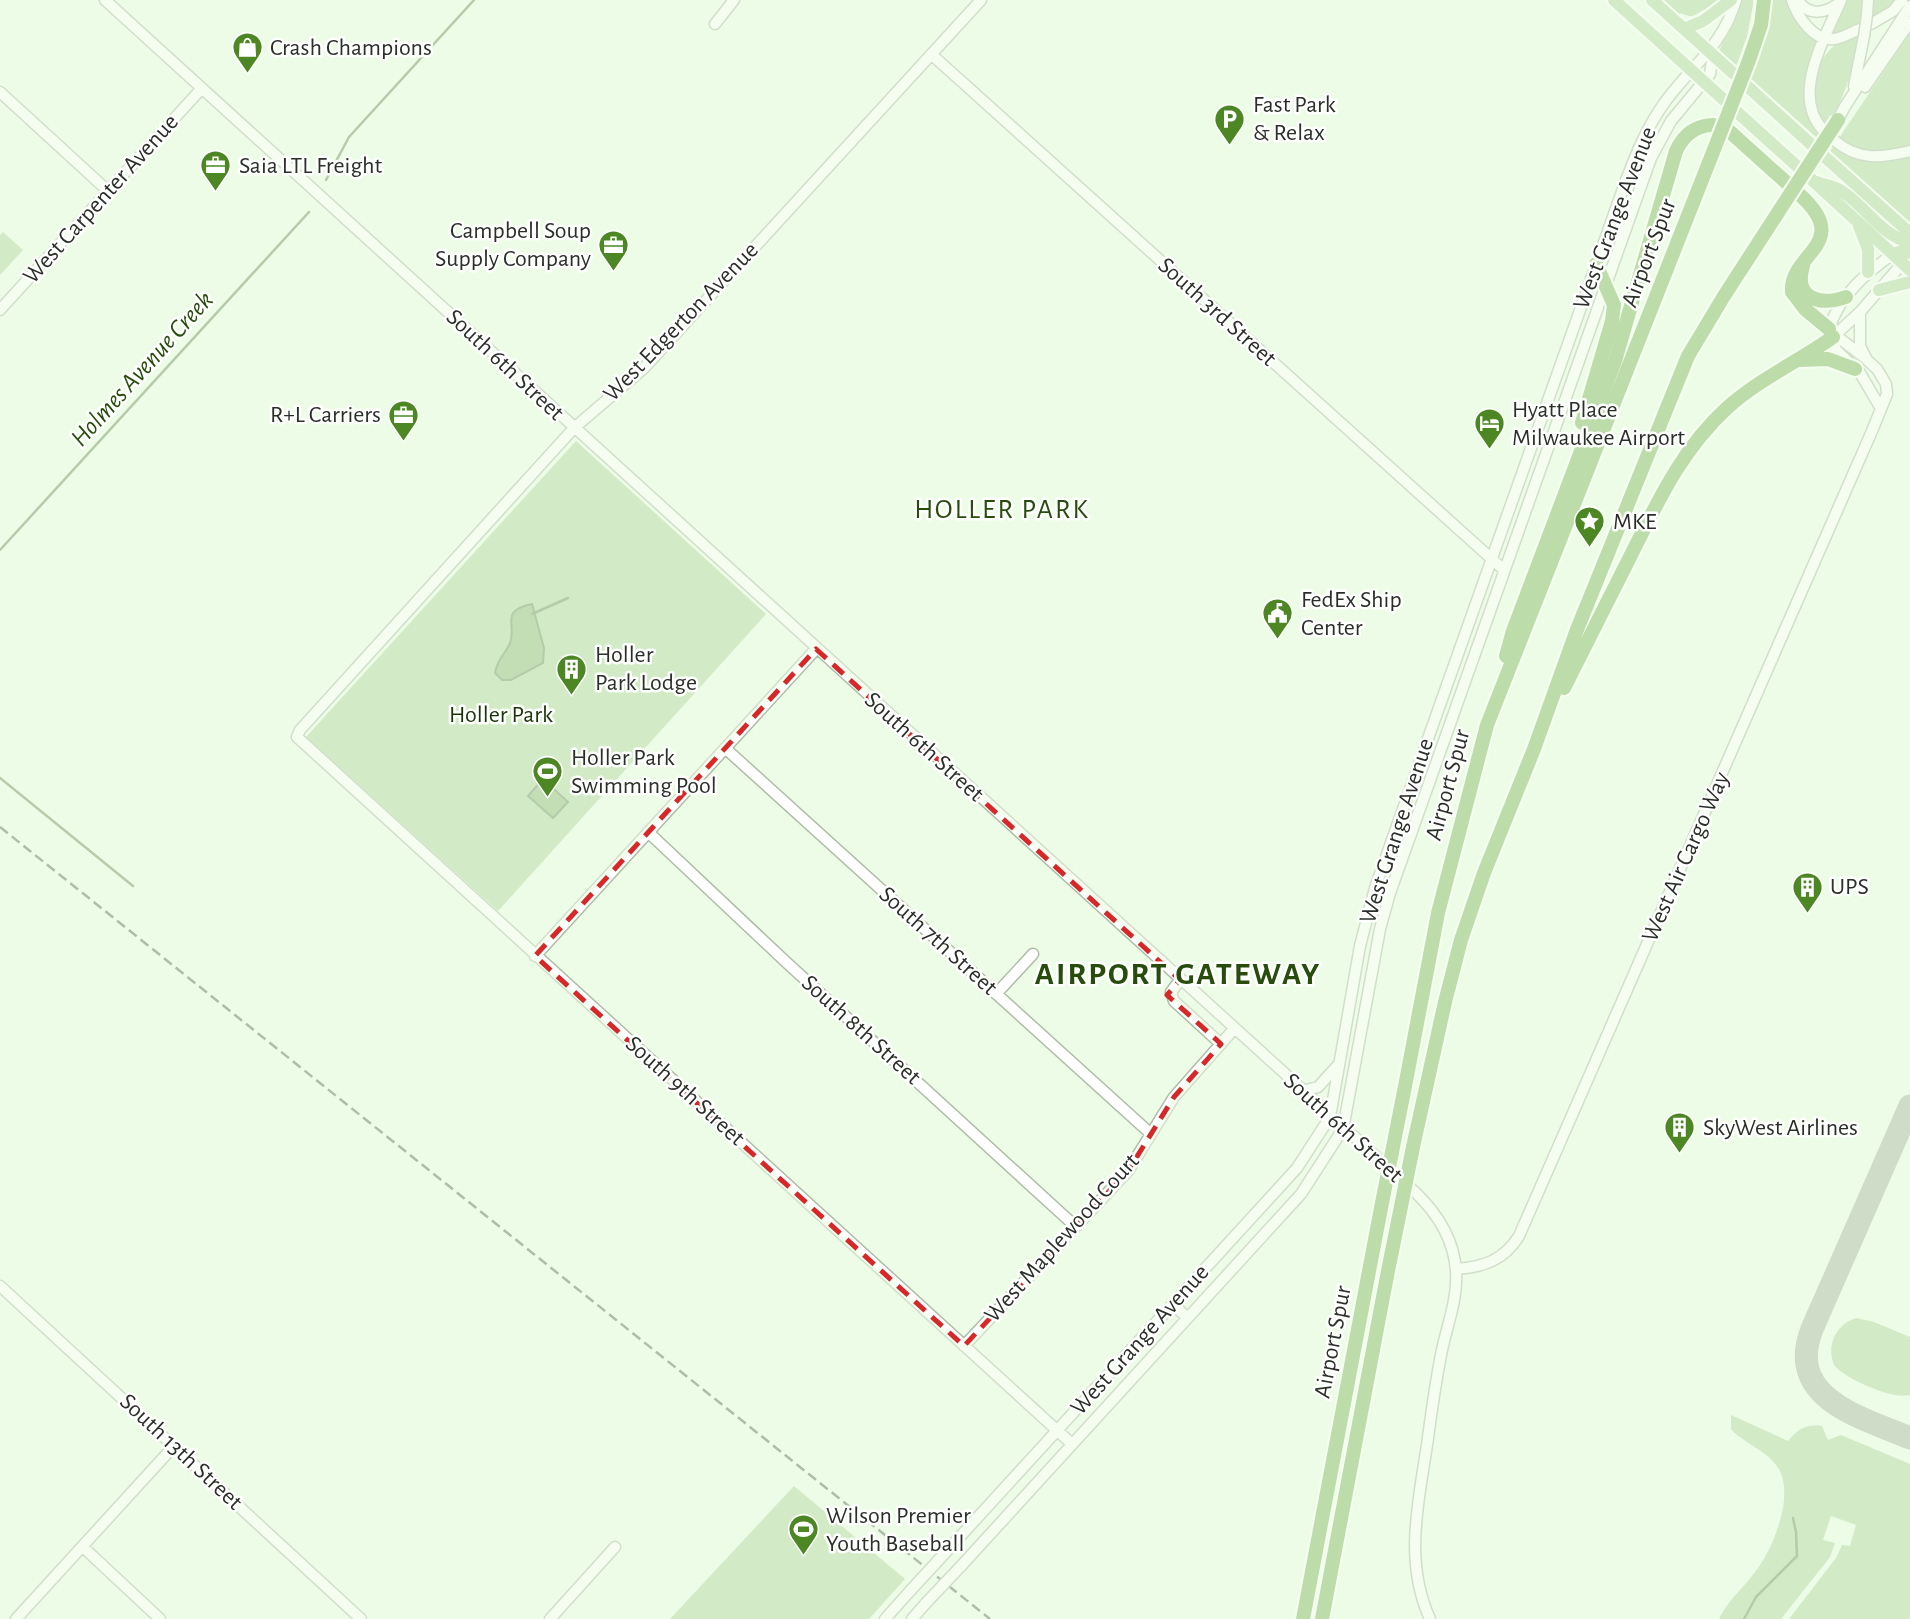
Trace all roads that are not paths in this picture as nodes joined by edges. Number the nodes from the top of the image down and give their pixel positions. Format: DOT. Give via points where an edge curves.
graph roads {
  1 [pos="105,0"];
  2 [pos="734,0"];
  3 [pos="981,0"];
  4 [pos="1614,0"];
  5 [pos="1652,0"];
  6 [pos="1733,0"];
  7 [pos="1765,0"];
  8 [pos="1792,0"];
  9 [pos="1798,0"];
  10 [pos="1868,0"];
  11 [pos="1902,0"];
  12 [pos="1841,1"];
  13 [pos="1910,6"];
  14 [pos="1869,20"];
  15 [pos="1910,22"];
  16 [pos="715,24"];
  17 [pos="1684,29"];
  18 [pos="1862,32"];
  19 [pos="1826,38"];
  20 [pos="1709,51"];
  21 [pos="931,54"];
  22 [pos="1692,71"];
  23 [pos="1734,74"];
  24 [pos="1704,82"];
  25 [pos="1747,86"];
  26 [pos="202,88"];
  27 [pos="0,92"];
  28 [pos="1853,94"];
  29 [pos="1724,100"];
  30 [pos="1737,112"];
  31 [pos="1838,120"];
  32 [pos="1714,125"];
  33 [pos="1824,130"];
  34 [pos="1729,131"];
  35 [pos="1835,141"];
  36 [pos="1813,146"];
  37 [pos="1910,151"];
  38 [pos="1825,157"];
  39 [pos="1798,168"];
  40 [pos="1788,184"];
  41 [pos="108,191"];
  42 [pos="1800,195"];
  43 [pos="1858,222"];
  44 [pos="1910,233"];
  45 [pos="1910,242"];
  46 [pos="1905,259"];
  47 [pos="1804,263"];
  48 [pos="1596,264"];
  49 [pos="1868,271"];
  50 [pos="1910,282"];
  51 [pos="1606,284"];
  52 [pos="1880,290"];
  53 [pos="1846,297"];
  54 [pos="0,310"];
  55 [pos="1860,312"];
  56 [pos="1831,333"];
  57 [pos="1795,361"];
  58 [pos="1861,364"];
  59 [pos="1880,407"];
  60 [pos="574,428"];
  61 [pos="1562,498"];
  62 [pos="1491,559"];
  63 [pos="1504,570"];
  64 [pos="1469,622"];
  65 [pos="1484,628"];
  66 [pos="816,649"];
  67 [pos="1487,725"];
  68 [pos="297,737"];
  69 [pos="725,748"];
  70 [pos="1534,749"];
  71 [pos="648,832"];
  72 [pos="1387,855"];
  73 [pos="1402,860"];
  74 [pos="1033,954"];
  75 [pos="535,956"];
  76 [pos="1180,980"];
  77 [pos="996,994"];
  78 [pos="1234,1029"];
  79 [pos="1221,1044"];
  80 [pos="1341,1060"];
  81 [pos="1303,1091"];
  82 [pos="1330,1117"];
  83 [pos="1343,1129"];
  84 [pos="1151,1134"];
  85 [pos="1286,1181"];
  86 [pos="1301,1194"];
  87 [pos="1076,1226"];
  88 [pos="1456,1269"];
  89 [pos="0,1286"];
  90 [pos="1172,1304"];
  91 [pos="1188,1318"];
  92 [pos="964,1346"];
  93 [pos="1058,1430"];
  94 [pos="1072,1444"];
  95 [pos="174,1446"];
  96 [pos="83,1546"];
  97 [pos="615,1547"];
  98 [pos="16,1619"];
  99 [pos="160,1619"];
  100 [pos="361,1619"];
  101 [pos="550,1619"];
  102 [pos="885,1619"];
  103 [pos="912,1619"];
  104 [pos="1303,1619"];
  105 [pos="1322,1619"];
  106 [pos="1430,1619"];
  1 -- 26 [label="street, South 6th Street"];
  2 -- 16 [label="street"];
  3 -- 21 [label="street, West Edgerton Avenue"];
  4 -- 22 [label="main road"];
  5 -- 17 [label="main road"];
  6 -- 17 [label="main road"];
  6 -- 20 [label="street" via="1724,30"];
  7 -- 67 [label="highway, Airport Spur, bridge" via="1748,63"];
  8 -- 19 [label="street" via="1803,21"];
  9 -- 12 [label="street" via="1805,9 1817,12"];
  10 -- 14 [label="street"];
  11 -- 14 [label="street" via="1893,11"];
  12 -- 19 [label="street"];
  13 -- 28 [label="street"];
  14 -- 18 [label="street, bridge"];
  15 -- 31 [label="street"];
  17 -- 20 [label="main road"];
  18 -- 19 [label="street"];
  18 -- 28 [label="street"];
  19 -- 33 [label="street" via="1809,89 1812,114"];
  20 -- 22 [label="street, West Grange Avenue"];
  20 -- 23 [label="main road"];
  20 -- 24 [label="street" via="1712,67"];
  21 -- 60 [label="street, West Edgerton Avenue" via="643,368"];
  21 -- 62 [label="street, South 3rd Street"];
  22 -- 24 [label="main road"];
  22 -- 48 [label="street, West Grange Avenue" via="1665,101 1645,134"];
  24 -- 29 [label="main road"];
  24 -- 51 [label="street, West Grange Avenue" via="1659,140"];
  25 -- 36 [label="main road"];
  26 -- 41 [label="street, West Carpenter Avenue"];
  26 -- 60 [label="street, South 6th Street"];
  27 -- 41 [label="street"];
  28 -- 31 [label="street"];
  30 -- 39 [label="main road"];
  31 -- 70 [label="highway, Airport Spur, bridge" via="1683,367"];
  32 -- 61 [label="highway" via="1688,132 1676,151 1615,361"];
  34 -- 40 [label="highway"];
  35 -- 37 [label="street" via="1868,158"];
  38 -- 44 [label="main road"];
  41 -- 54 [label="street, West Carpenter Avenue"];
  42 -- 47 [label="highway" via="1816,213 1821,235"];
  43 -- 45 [label="main road" via="1812,180 1837,188 1890,233"];
  43 -- 46 [label="main road"];
  43 -- 49 [label="main road" via="1868,249"];
  46 -- 49 [label="street"];
  46 -- 52 [label="street"];
  47 -- 53 [label="highway" via="1801,284 1806,294 1824,303"];
  47 -- 56 [label="highway" via="1794,275 1792,292"];
  48 -- 51 [label="highway"];
  48 -- 62 [label="street, West Grange Avenue"];
  49 -- 53 [label="street"];
  50 -- 52 [label="main road"];
  51 -- 61 [label="highway" via="1614,305 1612,321"];
  51 -- 63 [label="street, West Grange Avenue"];
  52 -- 55 [label="street"];
  53 -- 56 [label="street" via="1835,312"];
  55 -- 56 [label="street"];
  55 -- 58 [label="street, West Air Cargo Way"];
  56 -- 57 [label="highway"];
  56 -- 58 [label="street"];
  57 -- 58 [label="highway"];
  57 -- 70 [label="highway" via="1727,409 1676,469"];
  58 -- 59 [label="street, West Air Cargo Way"];
  58 -- 59 [label="street, West Air Cargo Way" via="1877,369 1886,384"];
  59 -- 88 [label="street, West Air Cargo Way" via="1811,575 1519,1236 1500,1258"];
  60 -- 66 [label="street, South 6th Street"];
  60 -- 68 [label="street, West Edgerton Avenue"];
  61 -- 67 [label="highway" via="1513,631"];
  62 -- 63 [label="street, South 3rd Street"];
  62 -- 64 [label="street, West Grange Avenue"];
  63 -- 65 [label="street, West Grange Avenue"];
  64 -- 65 [label="street"];
  64 -- 72 [label="street, West Grange Avenue"];
  65 -- 73 [label="street, West Grange Avenue"];
  66 -- 69 [label="street"];
  66 -- 76 [label="street, South 6th Street"];
  67 -- 104 [label="highway, Airport Spur, bridge" via="1438,913"];
  68 -- 75 [label="street, South 9th Street"];
  69 -- 71 [label="street"];
  69 -- 77 [label="street, South 7th Street"];
  70 -- 105 [label="highway, Airport Spur, bridge" via="1484,873 1445,1002"];
  71 -- 75 [label="street"];
  71 -- 87 [label="street, South 8th Street"];
  72 -- 73 [label="street"];
  72 -- 80 [label="street, West Grange Avenue" via="1365,927"];
  73 -- 83 [label="street, West Grange Avenue" via="1380,929"];
  74 -- 77 [label="street"];
  75 -- 92 [label="street, South 9th Street"];
  76 -- 78 [label="street, South 6th Street"];
  76 -- 79 [label="street" via="1171,992 1174,1001"];
  77 -- 84 [label="street, South 7th Street"];
  78 -- 79 [label="street, West Maplewood Court"];
  78 -- 81 [label="street, South 6th Street"];
  79 -- 84 [label="street, West Maplewood Court" via="1174,1097"];
  80 -- 81 [label="street" via="1318,1087"];
  80 -- 82 [label="street, West Grange Avenue"];
  81 -- 82 [label="street, South 6th Street"];
  82 -- 83 [label="street, South 6th Street"];
  82 -- 85 [label="street, West Grange Avenue"];
  83 -- 86 [label="street, West Grange Avenue"];
  83 -- 88 [label="street, South 6th Street" via="1436,1214"];
  84 -- 87 [label="street, West Maplewood Court" via="1128,1171"];
  85 -- 86 [label="street"];
  85 -- 90 [label="street, West Grange Avenue"];
  86 -- 91 [label="street, West Grange Avenue"];
  87 -- 92 [label="street, West Maplewood Court"];
  88 -- 106 [label="street, South 6th Street" via="1455,1301 1439,1366 1414,1531 1419,1590"];
  89 -- 95 [label="street, South 13th Street"];
  90 -- 91 [label="street"];
  90 -- 93 [label="street, West Grange Avenue"];
  91 -- 94 [label="street, West Grange Avenue"];
  92 -- 93 [label="street, South 9th Street"];
  93 -- 94 [label="street, South 9th Street"];
  93 -- 102 [label="street, West Grange Avenue, bridge"];
  94 -- 103 [label="street, West Grange Avenue, bridge"];
  95 -- 96 [label="street"];
  95 -- 100 [label="street, South 13th Street"];
  96 -- 98 [label="street"];
  96 -- 99 [label="street"];
  97 -- 101 [label="street"];
}
